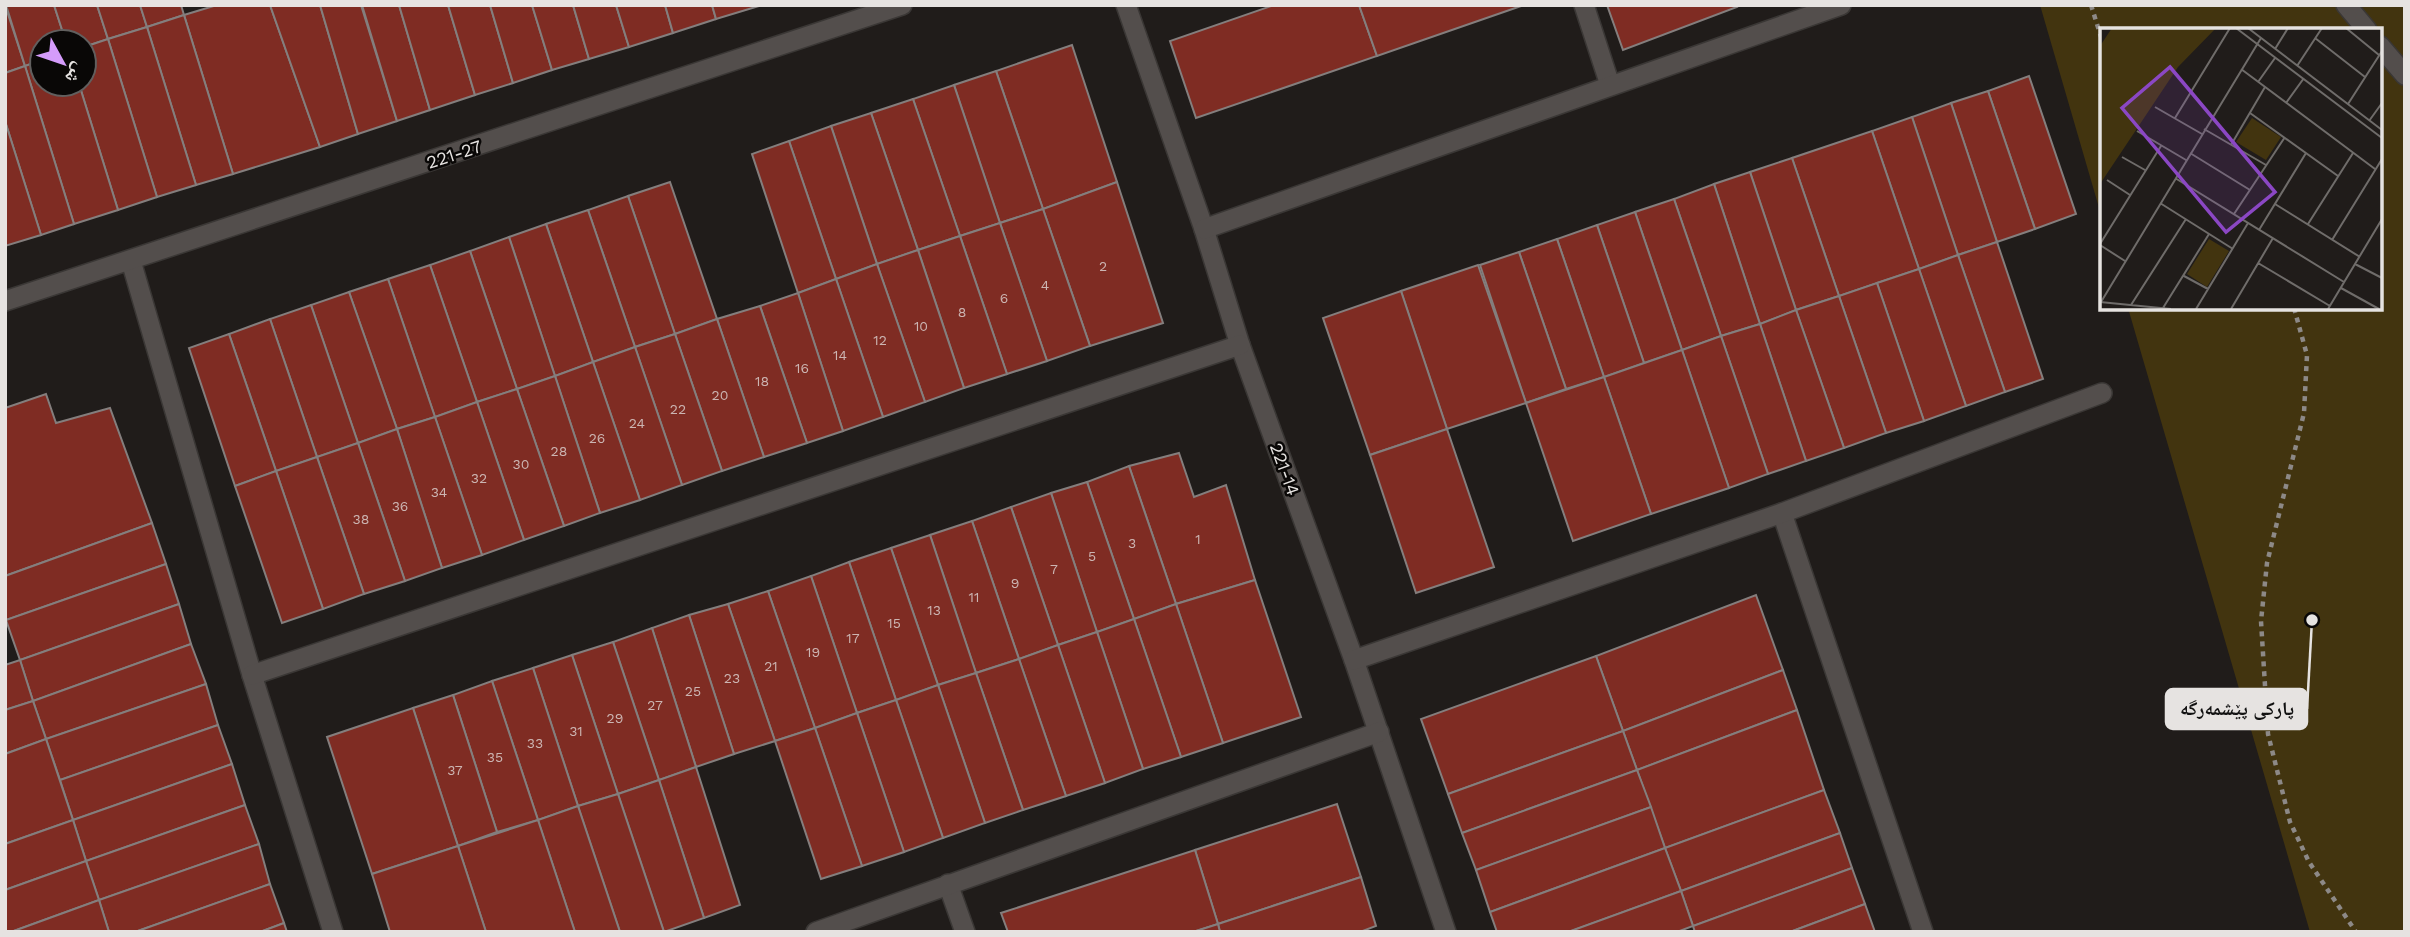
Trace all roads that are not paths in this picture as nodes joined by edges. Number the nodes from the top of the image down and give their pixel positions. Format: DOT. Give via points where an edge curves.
graph roads {
  1 [pos="902,5"];
  2 [pos="1126,5"];
  3 [pos="1584,5"];
  4 [pos="1842,5"];
  5 [pos="2346,5"];
  6 [pos="2365,28"];
  7 [pos="2382,48"];
  8 [pos="2405,75"];
  9 [pos="1610,85"];
  10 [pos="1204,229"];
  11 [pos="131,261"];
  12 [pos="5,301"];
  13 [pos="1240,345"];
  14 [pos="2102,393"];
  15 [pos="1782,513"];
  16 [pos="1354,660"];
  17 [pos="252,675"];
  18 [pos="1379,732"];
  19 [pos="948,884"];
  20 [pos="333,932"];
  21 [pos="816,932"];
  22 [pos="965,932"];
  23 [pos="1446,932"];
  24 [pos="1923,932"];
  1 -- 11 [label="street, 221-27"];
  2 -- 10 [label="street, 221-14"];
  3 -- 9 [label="street"];
  4 -- 9 [label="street"];
  5 -- 6 [label="street"];
  7 -- 8 [label="street"];
  9 -- 10 [label="street"];
  10 -- 13 [label="street, 221-14"];
  11 -- 12 [label="street, 221-27"];
  11 -- 17 [label="street"];
  13 -- 16 [label="street, 221-14"];
  13 -- 17 [label="street"];
  14 -- 15 [label="street"];
  15 -- 16 [label="street"];
  15 -- 24 [label="street"];
  16 -- 18 [label="street, 221-14"];
  17 -- 20 [label="street"];
  18 -- 19 [label="street"];
  18 -- 23 [label="street, 221-14"];
  19 -- 21 [label="street"];
  19 -- 22 [label="street"];
}
